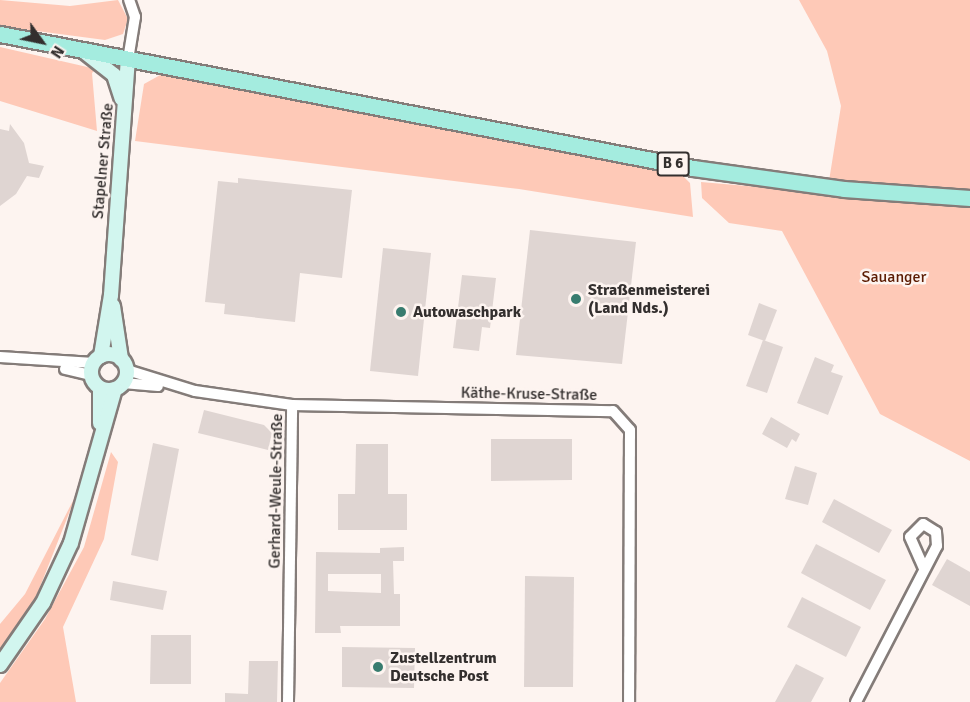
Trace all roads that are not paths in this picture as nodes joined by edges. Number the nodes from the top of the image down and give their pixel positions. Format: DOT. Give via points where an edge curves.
graph roads {
  1 [pos="129,0"];
  2 [pos="0,34"];
  3 [pos="83,51"];
  4 [pos="128,60"];
  5 [pos="121,88"];
  6 [pos="122,107"];
  7 [pos="970,198"];
  8 [pos="111,296"];
  9 [pos="0,357"];
  10 [pos="95,364"];
  11 [pos="122,375"];
  12 [pos="100,388"];
  13 [pos="292,405"];
  14 [pos="100,434"];
  15 [pos="924,569"];
  16 [pos="0,665"];
  17 [pos="288,702"];
  18 [pos="629,702"];
  19 [pos="856,702"];
  1 -- 4 [label="street" via="135,16"];
  2 -- 3 [label="main road, B 6"];
  3 -- 4 [label="main road, B 6"];
  3 -- 5 [label="street" via="104,63"];
  4 -- 5 [label="street, Stapelner Straße"];
  4 -- 6 [label="street, Stapelner Straße"];
  4 -- 7 [label="main road, B 6" via="693,168 844,189"];
  5 -- 6 [label="street"];
  6 -- 8 [label="street, Stapelner Straße"];
  8 -- 10 [label="street, Stapelner Straße"];
  8 -- 11 [label="street, Stapelner Straße"];
  9 -- 10 [label="street"];
  10 -- 11 [label="street"];
  10 -- 12 [label="street"];
  11 -- 12 [label="street"];
  11 -- 13 [label="street, Gerhard-Weule-Straße"];
  11 -- 14 [label="street, Stapelner Straße"];
  12 -- 14 [label="street, Stapelner Straße"];
  13 -- 17 [label="street, Gerhard-Weule-Straße"];
  13 -- 18 [label="street, Käthe-Kruse-Straße" via="613,411 630,430"];
  14 -- 16 [label="street, Stapelner Straße" via="91,482 66,553 43,603"];
  15 -- 19 [label="street"];
}
